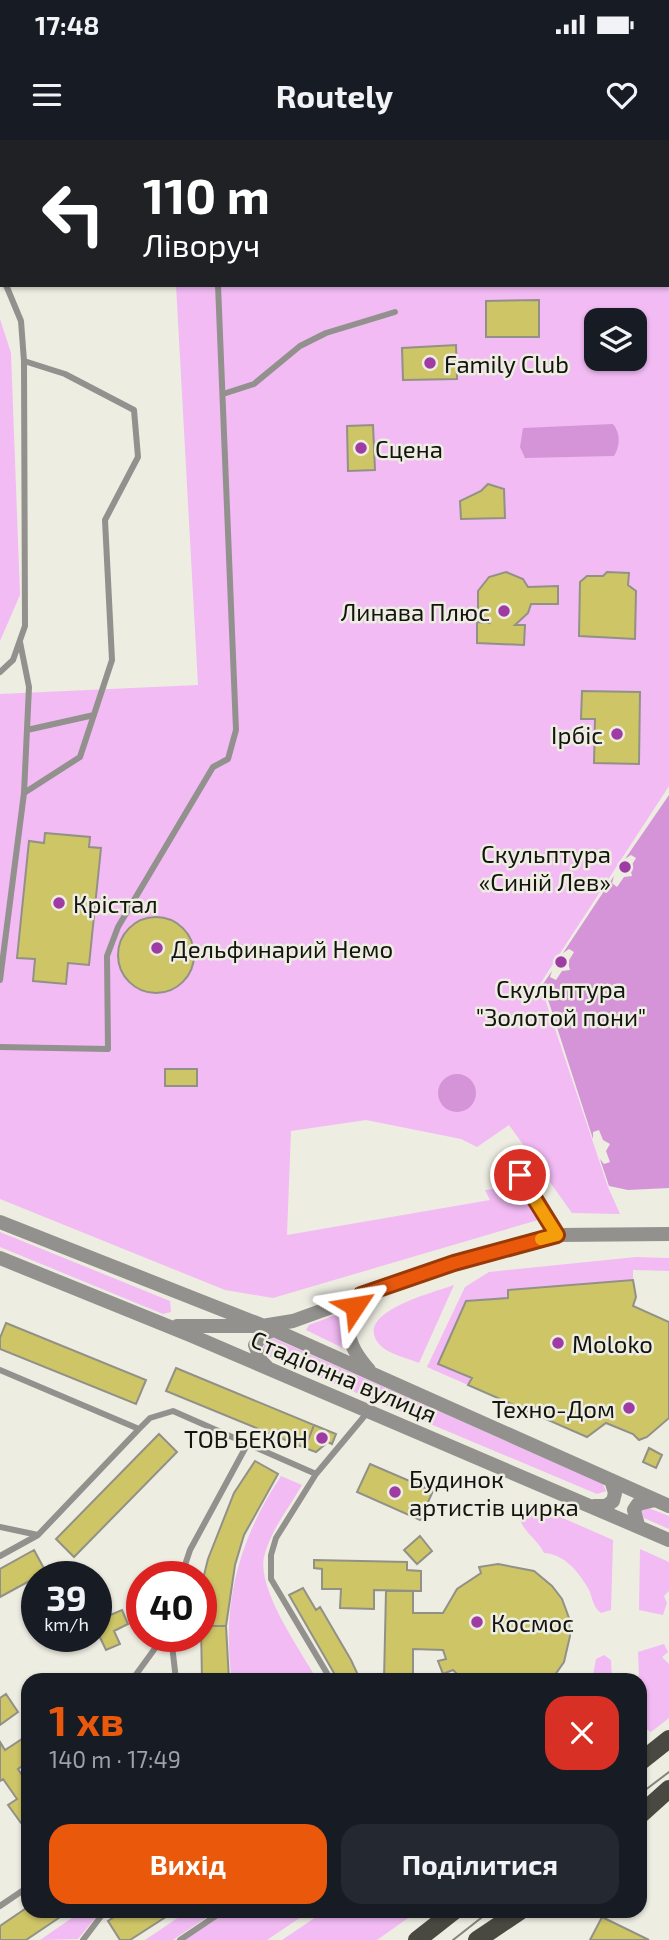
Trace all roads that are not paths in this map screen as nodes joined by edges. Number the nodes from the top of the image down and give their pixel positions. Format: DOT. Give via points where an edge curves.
graph roads {
  1 [pos="7,287"];
  2 [pos="13,287"];
  3 [pos="218,287"];
  4 [pos="13,296"];
  5 [pos="395,312"];
  6 [pos="24,361"];
  7 [pos="223,394"];
  8 [pos="20,642"];
  9 [pos="0,672"];
  10 [pos="93,715"];
  11 [pos="27,730"];
  12 [pos="24,793"];
  13 [pos="0,980"];
  14 [pos="0,1047"];
  15 [pos="520,1175"];
  16 [pos="0,1222"];
  17 [pos="669,1234"];
  18 [pos="557,1235"];
  19 [pos="0,1258"];
  20 [pos="361,1295"];
  21 [pos="169,1326"];
  22 [pos="268,1328"];
  23 [pos="270,1369"];
  24 [pos="0,1370"];
  25 [pos="372,1373"];
  26 [pos="368,1411"];
  27 [pos="139,1429"];
  28 [pos="248,1443"];
  29 [pos="316,1474"];
  30 [pos="611,1480"];
  31 [pos="654,1500"];
  32 [pos="594,1506"];
  33 [pos="669,1506"];
  34 [pos="638,1525"];
  35 [pos="0,1527"];
  36 [pos="38,1535"];
  37 [pos="669,1539"];
  38 [pos="0,1556"];
  39 [pos="186,1561"];
  40 [pos="152,1652"];
  41 [pos="173,1652"];
  42 [pos="137,1673"];
  43 [pos="175,1673"];
  44 [pos="327,1673"];
  45 [pos="669,1739"];
  46 [pos="647,1756"];
  47 [pos="669,1788"];
  48 [pos="647,1808"];
  49 [pos="21,1892"];
  50 [pos="0,1906"];
  51 [pos="100,1918"];
  52 [pos="213,1918"];
  53 [pos="445,1918"];
  54 [pos="510,1918"];
  55 [pos="83,1940"];
  56 [pos="180,1940"];
  57 [pos="417,1940"];
  58 [pos="477,1940"];
  1 -- 4 [label="lane"];
  2 -- 4 [label="lane"];
  3 -- 7 [label="lane"];
  4 -- 6 [label="lane" via="21,321"];
  5 -- 7 [label="lane" via="326,333 300,346 254,384"];
  6 -- 8 [label="lane" via="25,626"];
  6 -- 10 [label="lane" via="65,374 134,410 138,457 105,520 112,660"];
  7 -- 14 [label="lane" via="236,703 236,730 228,759 214,767 118,927 107,956 108,1049"];
  8 -- 9 [label="lane" via="13,660"];
  8 -- 11 [label="lane" via="29,687"];
  10 -- 11 [label="lane"];
  10 -- 12 [label="lane" via="80,757"];
  11 -- 12 [label="lane"];
  12 -- 13 [label="lane"];
  15 -- 18 [label="lane"];
  16 -- 22 [label="street, Стадіонна вулиця"];
  17 -- 18 [label="street, Стадіонна вулиця"];
  18 -- 20 [label="street, Стадіонна вулиця"];
  19 -- 21 [label="street, Стадіонна вулиця"];
  20 -- 22 [label="street, Стадіонна вулиця"];
  20 -- 25 [label="street" via="351,1314 350,1345"];
  21 -- 22 [label="street"];
  21 -- 23 [label="street, Стадіонна вулиця"];
  22 -- 23 [label="street" via="256,1345 261,1361"];
  22 -- 25 [label="street, Стадіонна вулиця"];
  23 -- 26 [label="street, Стадіонна вулиця"];
  24 -- 27 [label="lane"];
  25 -- 30 [label="street, Стадіонна вулиця"];
  26 -- 29 [label="lane"];
  26 -- 32 [label="street, Стадіонна вулиця"];
  27 -- 28 [label="lane" via="150,1418 173,1411"];
  27 -- 36 [label="lane"];
  28 -- 29 [label="lane"];
  28 -- 39 [label="lane"];
  29 -- 44 [label="lane" via="276,1538 271,1579"];
  30 -- 31 [label="street, Стадіонна вулиця"];
  30 -- 32 [label="street" via="613,1501"];
  31 -- 33 [label="street, Стадіонна вулиця"];
  31 -- 34 [label="street" via="638,1504 634,1510"];
  32 -- 34 [label="street, Стадіонна вулиця"];
  34 -- 37 [label="street, Стадіонна вулиця"];
  35 -- 36 [label="lane"];
  36 -- 38 [label="lane"];
  40 -- 42 [label="lane"];
  41 -- 43 [label="lane"];
  45 -- 46 [label="main road"];
  47 -- 48 [label="main road"];
  49 -- 50 [label="lane"];
  51 -- 55 [label="lane"];
  52 -- 56 [label="lane"];
  53 -- 57 [label="main road"];
  54 -- 58 [label="main road"];
}
